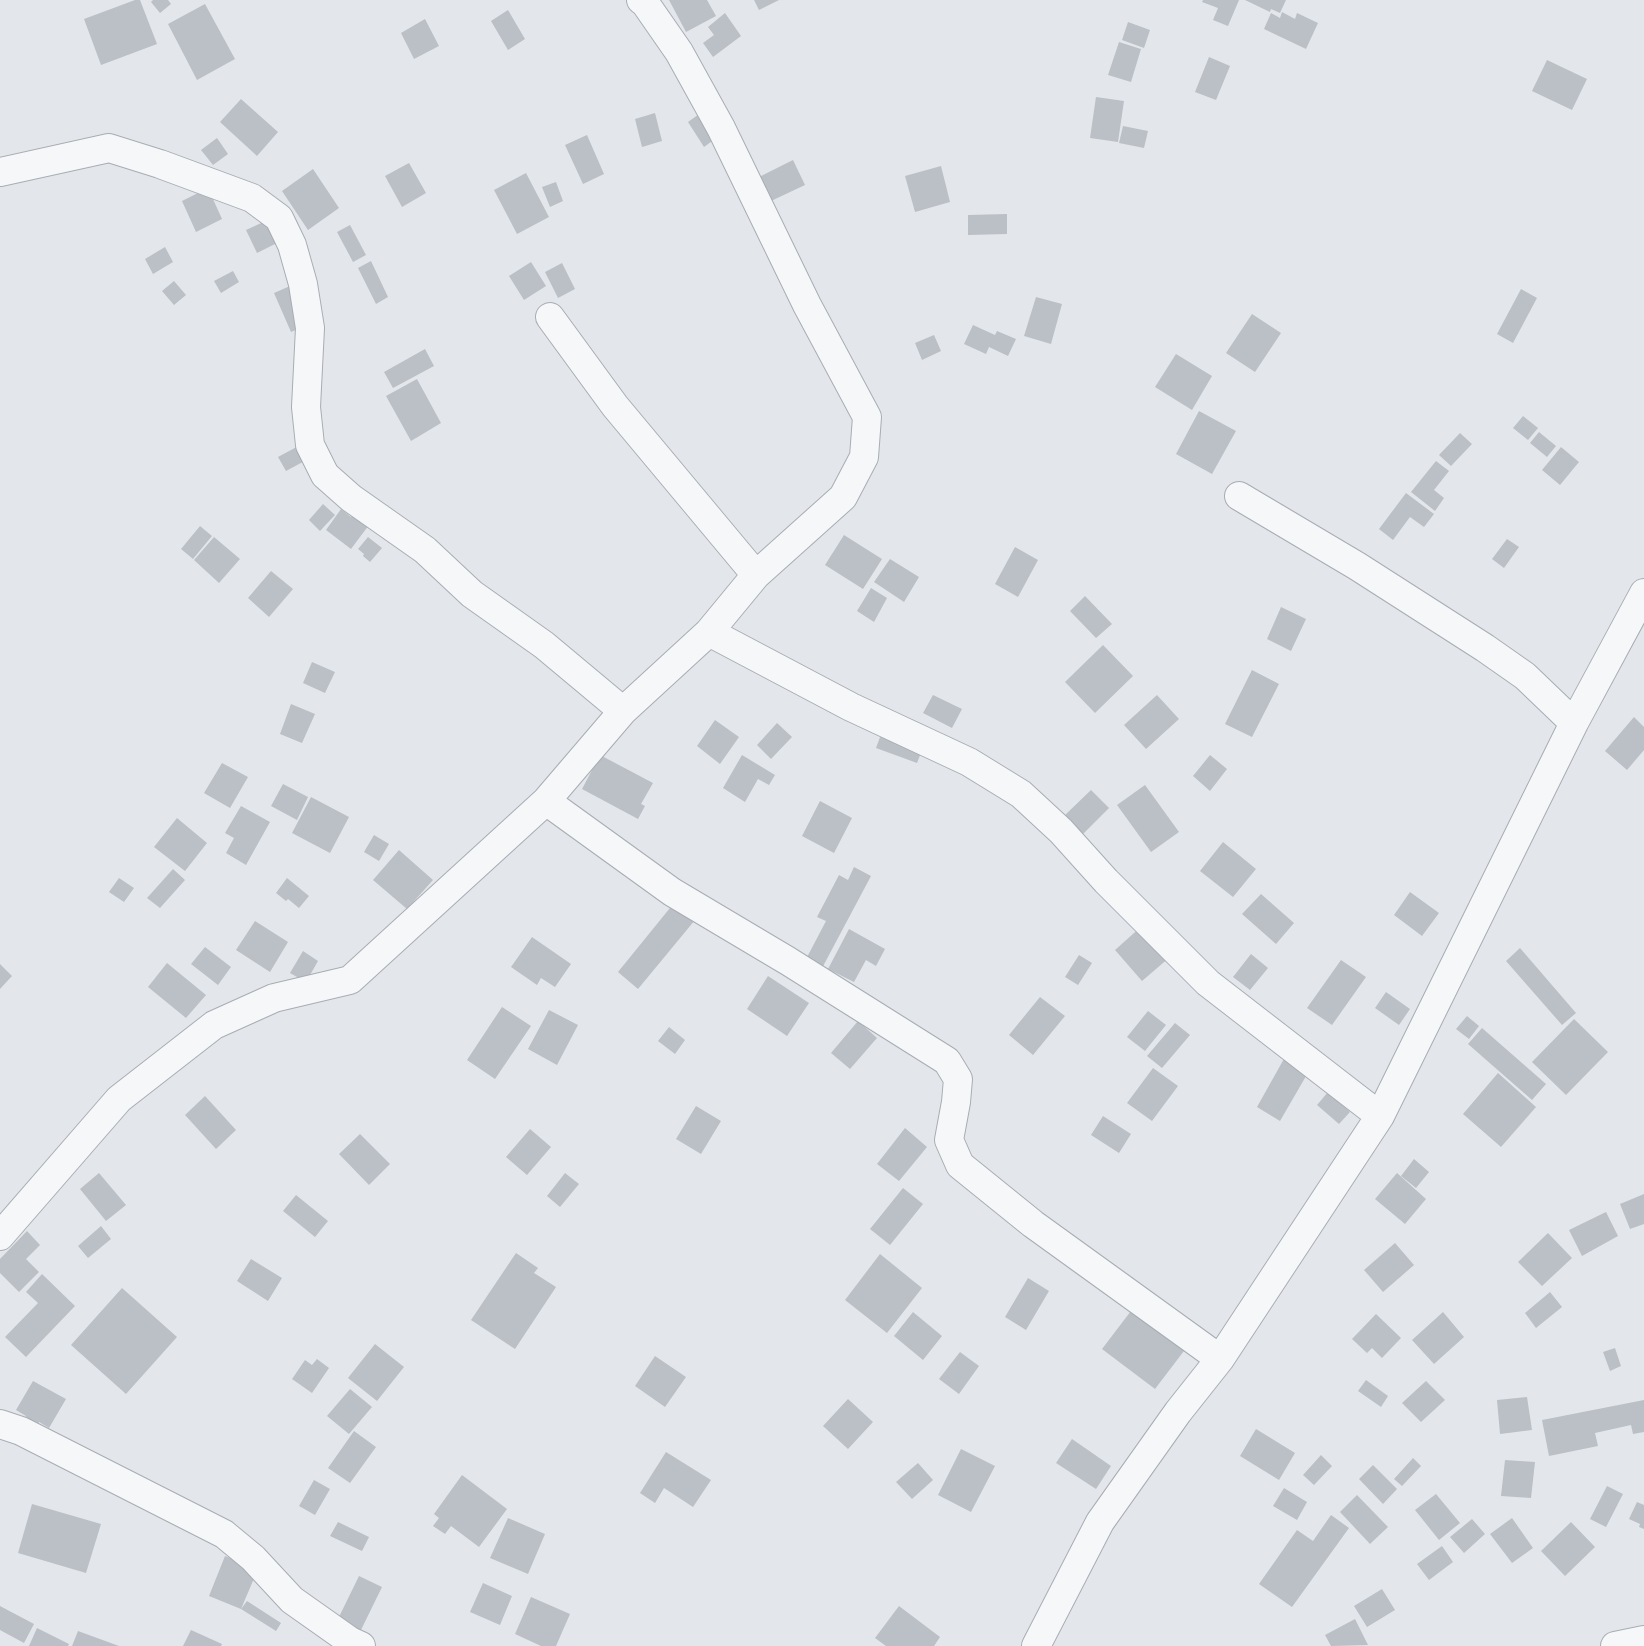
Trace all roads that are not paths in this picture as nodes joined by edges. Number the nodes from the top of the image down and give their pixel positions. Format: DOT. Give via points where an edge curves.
graph roads {
  1 [pos="641,0"];
  2 [pos="0,172"];
  3 [pos="550,317"];
  4 [pos="1239,496"];
  5 [pos="756,575"];
  6 [pos="1644,592"];
  7 [pos="709,632"];
  8 [pos="623,711"];
  9 [pos="1574,723"];
  10 [pos="546,801"];
  11 [pos="1380,1116"];
  12 [pos="0,1236"];
  13 [pos="1220,1359"];
  14 [pos="0,1424"];
  15 [pos="1644,1640"];
  16 [pos="361,1646"];
  17 [pos="1036,1646"];
  18 [pos="1615,1646"];
  1 -- 5 [label="street" via="679,52 721,128 807,305 868,417 864,457 843,497"];
  2 -- 8 [label="street" via="109,148 252,198 279,218 292,245 303,284 310,328 306,407 310,445 325,475 351,498 425,550 472,594 544,645"];
  3 -- 5 [label="street" via="615,406"];
  4 -- 9 [label="street" via="1485,648 1525,676"];
  5 -- 7 [label="street"];
  6 -- 9 [label="street"];
  7 -- 8 [label="street"];
  7 -- 11 [label="street" via="968,762 1021,794 1208,983"];
  8 -- 10 [label="street"];
  9 -- 11 [label="street"];
  10 -- 12 [label="street" via="350,980 274,998 214,1025 120,1100"];
  10 -- 13 [label="street" via="672,892 948,1061 958,1079 949,1140 960,1165 1033,1224"];
  11 -- 13 [label="street"];
  13 -- 17 [label="street" via="1100,1522"];
  14 -- 16 [label="street" via="21,1431 224,1534 253,1558 292,1600"];
  15 -- 18 [label="street"];
}
